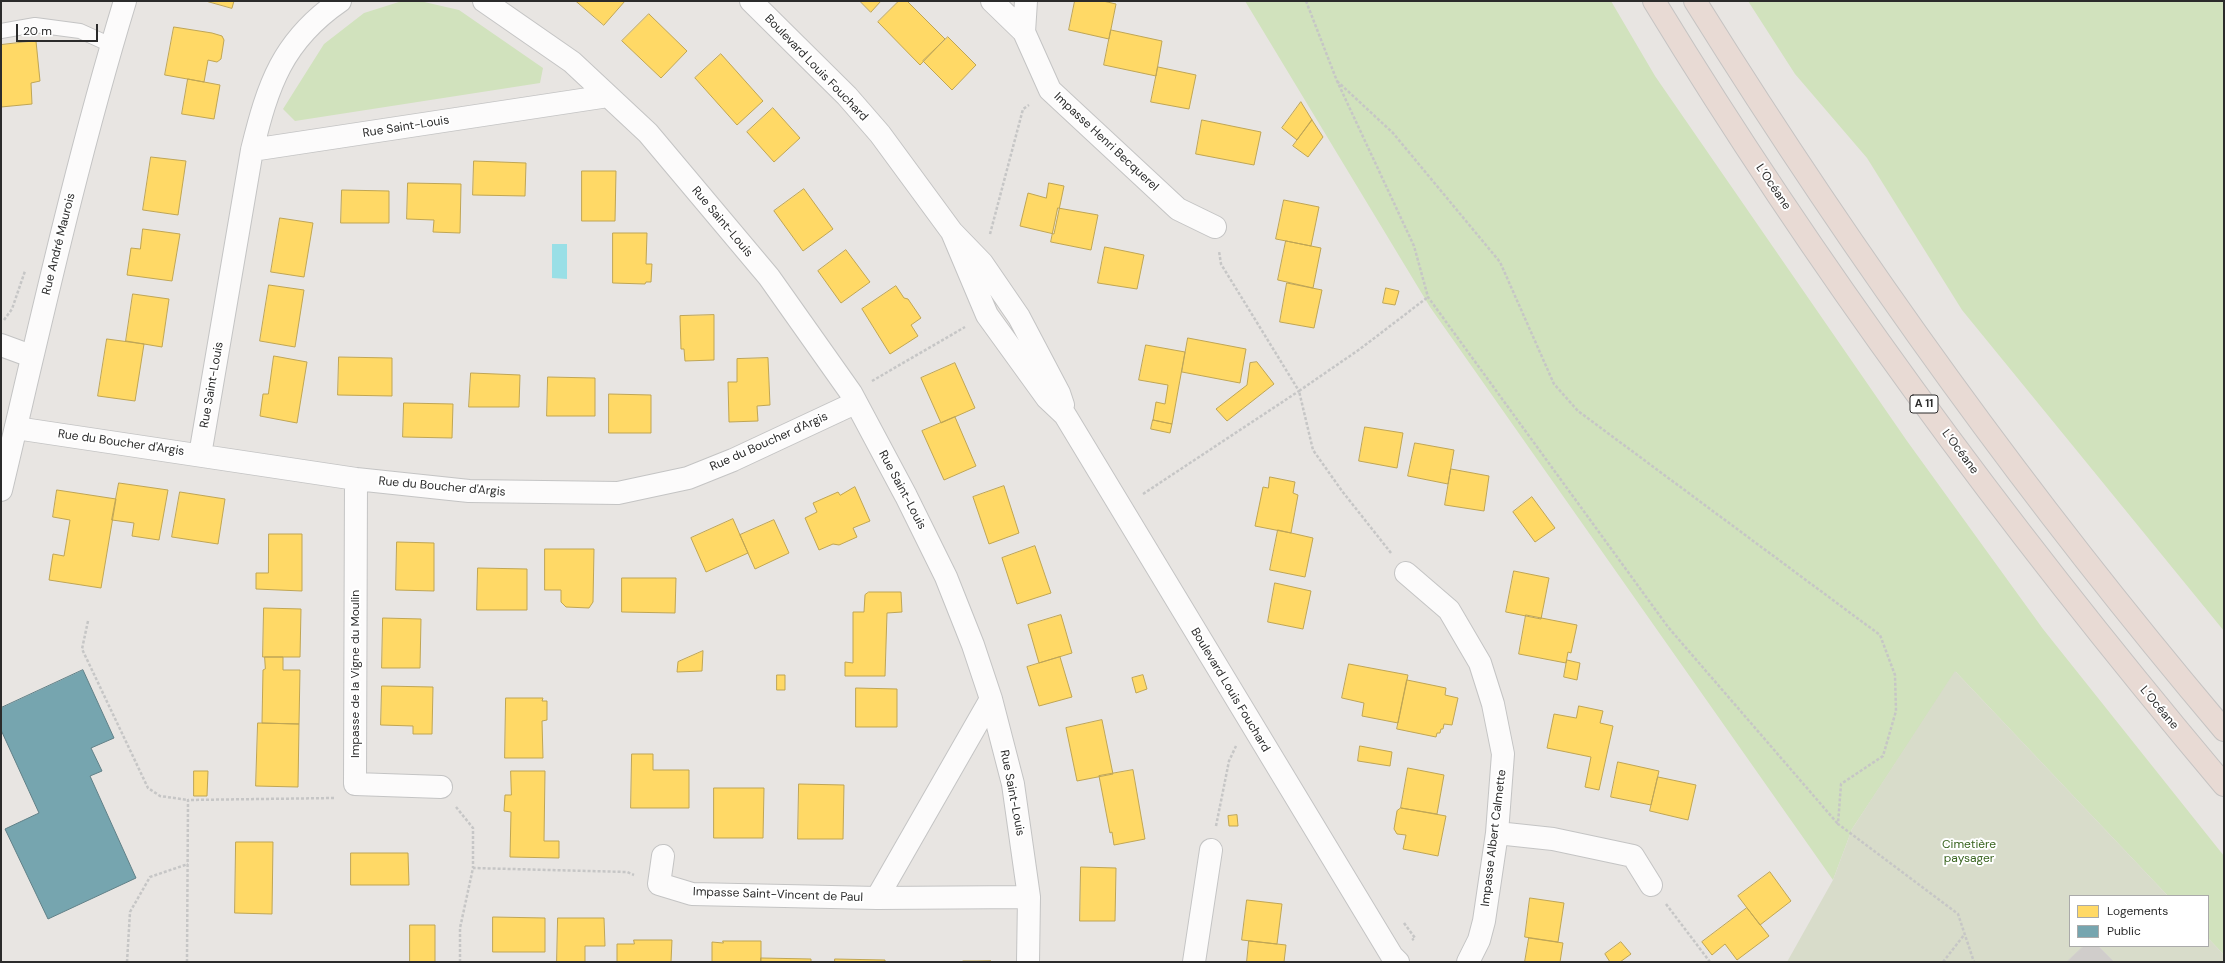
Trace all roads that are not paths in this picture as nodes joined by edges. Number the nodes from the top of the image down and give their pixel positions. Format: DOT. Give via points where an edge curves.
graph roads {
  1 [pos="124,1"];
  2 [pos="340,1"];
  3 [pos="484,1"];
  4 [pos="751,1"];
  5 [pos="992,1"];
  6 [pos="1026,1"];
  7 [pos="1654,1"];
  8 [pos="1695,1"];
  9 [pos="1,30"];
  10 [pos="1024,32"];
  11 [pos="111,45"];
  12 [pos="608,96"];
  13 [pos="252,150"];
  14 [pos="1215,227"];
  15 [pos="952,232"];
  16 [pos="2,335"];
  17 [pos="31,356"];
  18 [pos="853,398"];
  19 [pos="1065,415"];
  20 [pos="16,428"];
  21 [pos="200,455"];
  22 [pos="356,479"];
  23 [pos="1,490"];
  24 [pos="1406,573"];
  25 [pos="991,699"];
  26 [pos="2224,730"];
  27 [pos="2224,785"];
  28 [pos="441,787"];
  29 [pos="1497,834"];
  30 [pos="1211,850"];
  31 [pos="663,856"];
  32 [pos="1651,884"];
  33 [pos="877,898"];
  34 [pos="1029,898"];
  35 [pos="1028,962"];
  36 [pos="1194,962"];
  37 [pos="1398,962"];
  38 [pos="1468,962"];
  1 -- 11 [label="street, Rue André Maurois"];
  2 -- 13 [label="street, Rue Saint-Louis" via="319,16 297,40 276,71 264,100"];
  3 -- 12 [label="street, Rue Saint-Louis" via="572,62"];
  4 -- 15 [label="street, Boulevard Louis Fouchard" via="847,96 880,134"];
  5 -- 10 [label="street"];
  6 -- 10 [label="street"];
  7 -- 27 [label="highway, L’Océane / A 11" via="1728,120 1917,395 2081,611"];
  8 -- 26 [label="highway" via="1830,210 1954,385 2111,592"];
  9 -- 11 [label="lane" via="35,25 80,31"];
  10 -- 14 [label="street, Impasse Henri Becquerel" via="1050,90 1178,209"];
  11 -- 17 [label="street, Rue André Maurois" via="97,91"];
  12 -- 13 [label="street, Rue Saint-Louis"];
  12 -- 18 [label="street, Rue Saint-Louis" via="648,133 768,277"];
  13 -- 21 [label="street, Rue Saint-Louis"];
  15 -- 19 [label="street, Boulevard Louis Fouchard" via="987,315 1047,398"];
  15 -- 19 [label="street, Boulevard Louis Fouchard" via="982,263 1015,311 1060,393"];
  16 -- 17 [label="street"];
  17 -- 20 [label="street, Rue André Maurois"];
  18 -- 22 [label="street, Rue du Boucher d'Argis" via="733,460 688,478 618,493 469,491"];
  18 -- 25 [label="street, Rue Saint-Louis" via="946,577"];
  19 -- 37 [label="street, Boulevard Louis Fouchard" via="1392,956"];
  20 -- 21 [label="street, Rue du Boucher d'Argis"];
  20 -- 23 [label="street, Rue André Maurois"];
  21 -- 22 [label="street, Rue du Boucher d'Argis"];
  22 -- 28 [label="street, Impasse de la Vigne du Moulin" via="355,784"];
  24 -- 29 [label="street, Impasse Albert Calmette" via="1449,610 1480,663 1493,704 1503,754"];
  25 -- 33 [label="street, Impasse Saint-Vincent de Paul"];
  25 -- 34 [label="street, Rue Saint-Louis" via="1012,784"];
  29 -- 32 [label="street" via="1553,839 1633,856"];
  29 -- 38 [label="street, Impasse Albert Calmette" via="1484,921 1479,940"];
  30 -- 36 [label="street"];
  31 -- 33 [label="street, Impasse Saint-Vincent de Paul" via="659,884 692,894"];
  33 -- 34 [label="street, Impasse Saint-Vincent de Paul"];
  34 -- 35 [label="street, Rue Saint-Louis"];
}
